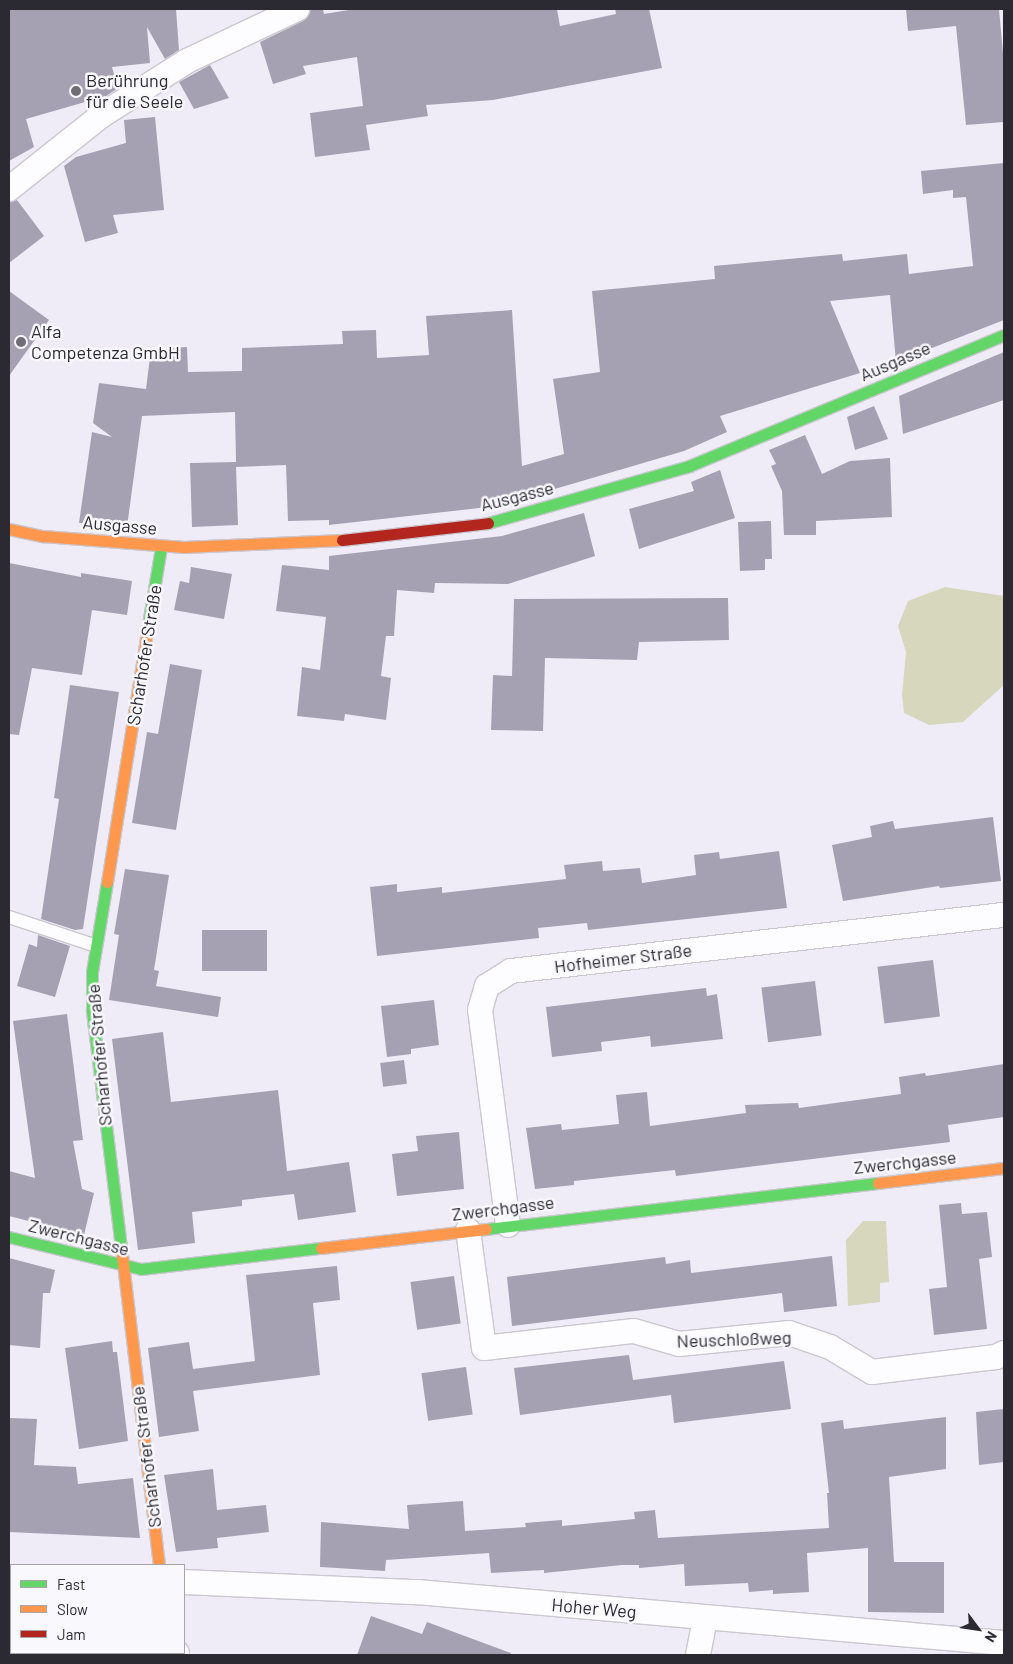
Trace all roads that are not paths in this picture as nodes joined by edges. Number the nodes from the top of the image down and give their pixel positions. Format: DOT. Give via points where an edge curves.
graph roads {
  1 [pos="297,9"];
  2 [pos="9,189"];
  3 [pos="1004,335"];
  4 [pos="9,529"];
  5 [pos="162,547"];
  6 [pos="1004,915"];
  7 [pos="9,917"];
  8 [pos="96,946"];
  9 [pos="1004,1168"];
  10 [pos="508,1225"];
  11 [pos="468,1230"];
  12 [pos="9,1238"];
  13 [pos="123,1267"];
  14 [pos="1004,1353"];
  15 [pos="159,1564"];
  16 [pos="185,1582"];
  17 [pos="706,1619"];
  18 [pos="1004,1643"];
  19 [pos="698,1655"];
  1 -- 2 [label="street" via="187,61 102,114"];
  3 -- 5 [label="street, Ausgasse" via="689,466 500,521 362,539"];
  4 -- 5 [label="street, Ausgasse"];
  5 -- 8 [label="street, Scharhofer Straße"];
  6 -- 10 [label="street, Hofheimer Straße" via="511,971 487,986 480,1010"];
  7 -- 8 [label="lane"];
  8 -- 13 [label="street, Scharhofer Straße" via="92,1011"];
  9 -- 10 [label="street, Zwerchgasse"];
  10 -- 11 [label="street, Zwerchgasse"];
  11 -- 13 [label="street, Zwerchgasse" via="141,1269"];
  11 -- 14 [label="street, Neuschloßweg" via="484,1348 634,1331 679,1344 789,1333 830,1347 872,1372 996,1357"];
  12 -- 13 [label="street, Zwerchgasse"];
  13 -- 15 [label="street, Scharhofer Straße"];
  16 -- 17 [label="street, Hoher Weg" via="417,1592"];
  17 -- 18 [label="street, Hoher Weg"];
  17 -- 19 [label="street"];
}
